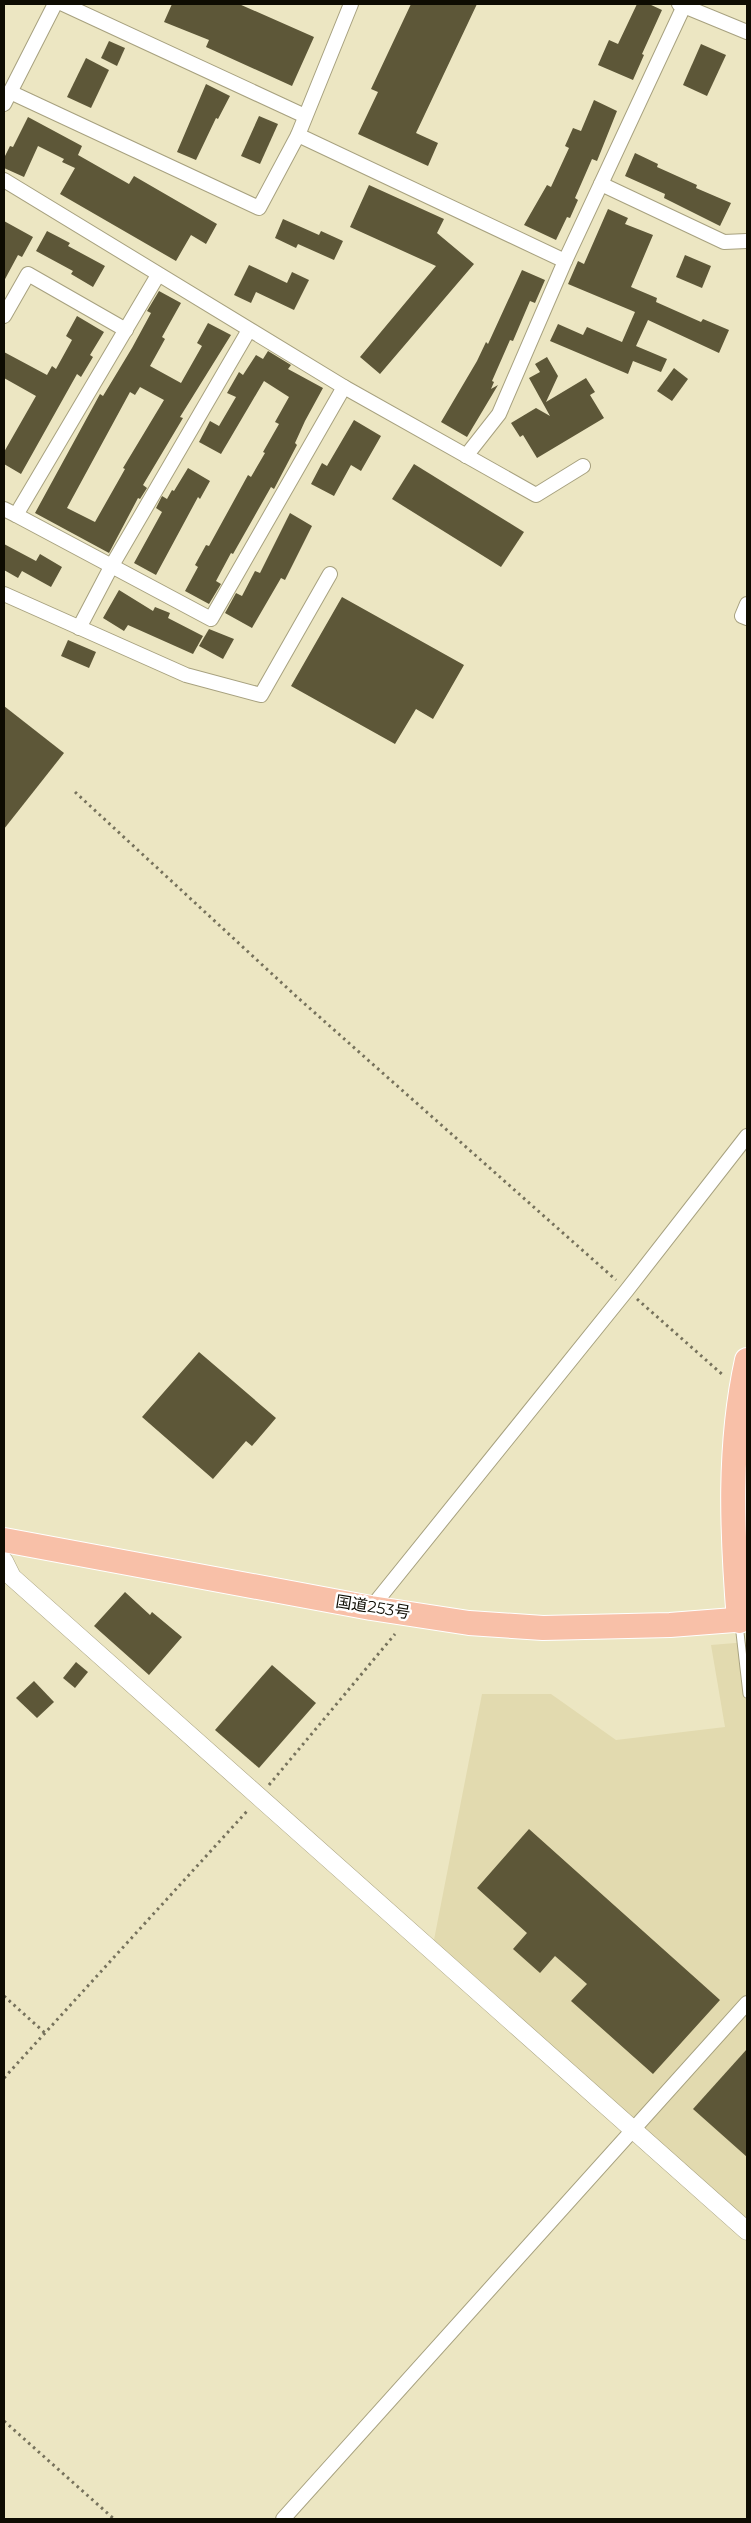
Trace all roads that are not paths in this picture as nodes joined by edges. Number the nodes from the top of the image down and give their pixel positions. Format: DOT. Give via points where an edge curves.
graph roads {
  1 [pos="55,4"];
  2 [pos="63,4"];
  3 [pos="351,4"];
  4 [pos="682,5"];
  5 [pos="747,32"];
  6 [pos="7,98"];
  7 [pos="305,116"];
  8 [pos="298,135"];
  9 [pos="4,180"];
  10 [pos="601,184"];
  11 [pos="747,241"];
  12 [pos="565,261"];
  13 [pos="158,276"];
  14 [pos="4,316"];
  15 [pos="126,330"];
  16 [pos="249,330"];
  17 [pos="344,387"];
  18 [pos="466,456"];
  19 [pos="583,466"];
  20 [pos="10,512"];
  21 [pos="111,567"];
  22 [pos="330,574"];
  23 [pos="4,594"];
  24 [pos="747,604"];
  25 [pos="747,618"];
  26 [pos="80,628"];
  27 [pos="747,1136"];
  28 [pos="747,1360"];
  29 [pos="740,1455"];
  30 [pos="4,1540"];
  31 [pos="4,1561"];
  32 [pos="371,1608"];
  33 [pos="743,1620"];
  34 [pos="747,1694"];
  35 [pos="747,2003"];
  36 [pos="634,2129"];
  37 [pos="747,2231"];
  38 [pos="283,2519"];
  1 -- 6 [label="street"];
  2 -- 7 [label="street"];
  3 -- 7 [label="street"];
  4 -- 5 [label="street"];
  4 -- 10 [label="street"];
  6 -- 8 [label="street" via="259,208"];
  7 -- 8 [label="street"];
  8 -- 12 [label="street"];
  9 -- 13 [label="street"];
  10 -- 11 [label="street" via="724,242"];
  10 -- 12 [label="street"];
  12 -- 18 [label="street" via="499,414"];
  13 -- 15 [label="street"];
  13 -- 16 [label="street"];
  14 -- 15 [label="street" via="28,274"];
  15 -- 20 [label="street"];
  16 -- 17 [label="street"];
  16 -- 21 [label="street"];
  17 -- 18 [label="street"];
  17 -- 21 [label="street" via="211,619"];
  18 -- 19 [label="street" via="536,495"];
  20 -- 21 [label="street"];
  21 -- 26 [label="street"];
  22 -- 26 [label="street" via="261,695 186,675"];
  23 -- 26 [label="street"];
  24 -- 25 [label="street" via="742,616"];
  27 -- 32 [label="street"];
  28 -- 29 [label="highway" via="740,1390"];
  29 -- 33 [label="highway" via="732,1543"];
  30 -- 32 [label="highway, 国道253号"];
  31 -- 36 [label="street" via="12,1577"];
  32 -- 33 [label="highway, 国道253号" via="469,1623 543,1628 670,1626"];
  33 -- 34 [label="lane"];
  35 -- 36 [label="street"];
  36 -- 37 [label="street"];
  36 -- 38 [label="street"];
}
